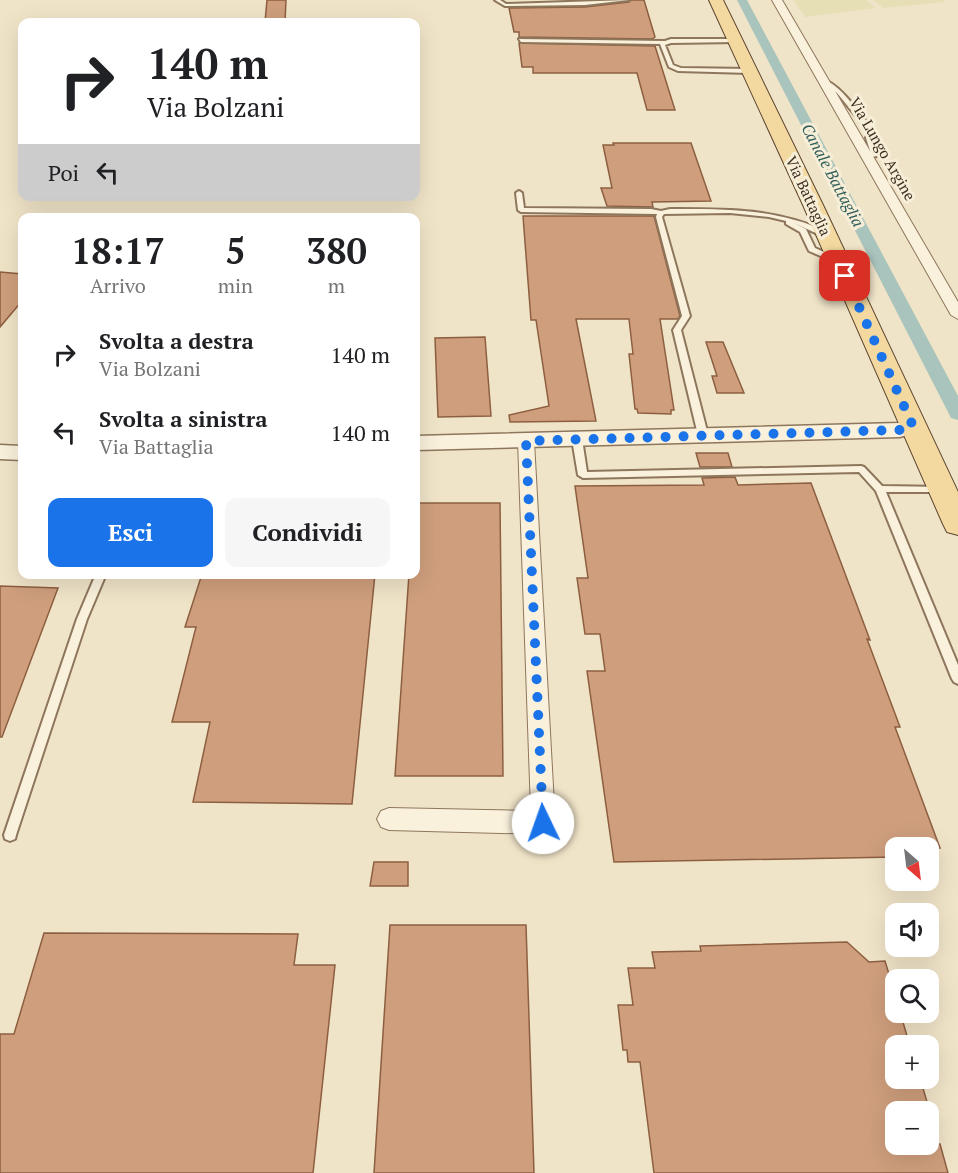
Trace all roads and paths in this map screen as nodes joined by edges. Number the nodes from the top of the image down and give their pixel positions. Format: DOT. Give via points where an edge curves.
graph roads {
  1 [pos="497,0"];
  2 [pos="627,0"];
  3 [pos="716,0"];
  4 [pos="777,0"];
  5 [pos="521,40"];
  6 [pos="736,41"];
  7 [pos="666,43"];
  8 [pos="750,71"];
  9 [pos="519,193"];
  10 [pos="807,210"];
  11 [pos="747,212"];
  12 [pos="661,213"];
  13 [pos="783,216"];
  14 [pos="826,234"];
  15 [pos="838,261"];
  16 [pos="958,315"];
  17 [pos="913,426"];
  18 [pos="703,435"];
  19 [pos="577,439"];
  20 [pos="526,441"];
  21 [pos="420,443"];
  22 [pos="0,452"];
  23 [pos="18,453"];
  24 [pos="880,489"];
  25 [pos="942,489"];
  26 [pos="958,524"];
  27 [pos="99,579"];
  28 [pos="958,679"];
  29 [pos="389,819"];
  30 [pos="10,835"];
  1 -- 2 [label="lane" via="505,5"];
  3 -- 6 [label="main road, Via Battaglia"];
  4 -- 16 [label="street, Via Lungo Argine"];
  5 -- 7 [label="lane"];
  6 -- 7 [label="lane"];
  6 -- 8 [label="main road, Via Battaglia"];
  7 -- 8 [label="lane" via="662,44 671,66 680,70"];
  8 -- 10 [label="main road, Via Battaglia"];
  9 -- 12 [label="lane" via="521,210"];
  10 -- 13 [label="lane"];
  10 -- 14 [label="main road, Via Battaglia"];
  11 -- 12 [label="lane"];
  11 -- 13 [label="lane"];
  11 -- 15 [label="lane" via="798,227 812,249"];
  12 -- 18 [label="lane" via="686,316 677,330"];
  13 -- 14 [label="lane"];
  14 -- 15 [label="main road, Via Battaglia"];
  15 -- 17 [label="main road, Via Battaglia"];
  17 -- 18 [label="street" via="900,430"];
  17 -- 25 [label="main road, Via Battaglia"];
  18 -- 19 [label="street"];
  19 -- 20 [label="street"];
  19 -- 24 [label="lane" via="583,475 861,470"];
  20 -- 21 [label="street"];
  20 -- 29 [label="street" via="543,823"];
  22 -- 23 [label="street"];
  24 -- 25 [label="lane"];
  24 -- 28 [label="lane"];
  25 -- 26 [label="main road, Via Battaglia"];
  27 -- 30 [label="lane"];
}
